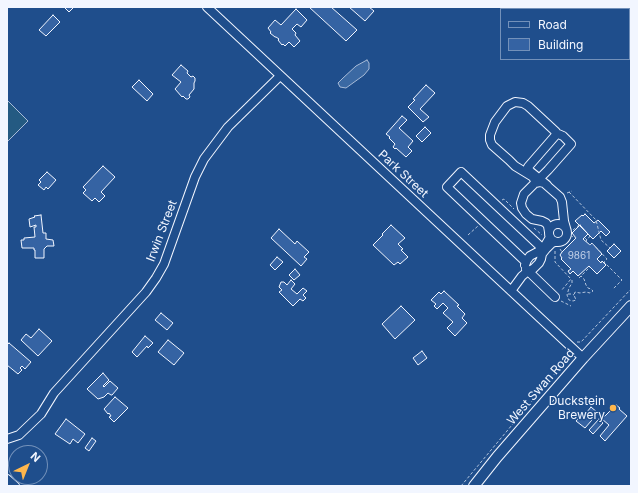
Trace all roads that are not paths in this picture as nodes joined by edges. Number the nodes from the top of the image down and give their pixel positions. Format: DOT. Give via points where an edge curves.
graph roads {
  1 [pos="207,7"];
  2 [pos="280,76"];
  3 [pos="556,133"];
  4 [pos="537,181"];
  5 [pos="569,230"];
  6 [pos="551,237"];
  7 [pos="544,250"];
  8 [pos="526,267"];
  9 [pos="509,290"];
  10 [pos="560,294"];
  11 [pos="631,306"];
  12 [pos="583,358"];
  13 [pos="7,439"];
  14 [pos="7,479"];
  15 [pos="15,486"];
  16 [pos="474,486"];
  1 -- 2 [label="street, Park Street"];
  2 -- 9 [label="street, Park Street"];
  2 -- 13 [label="street, Irwin Street" via="228,127 204,159 195,177 164,264 146,292 54,393 41,414 19,435"];
  3 -- 4 [label="street" via="528,167"];
  3 -- 4 [label="street" via="563,136 570,146"];
  3 -- 4 [label="street" via="528,106 518,102 511,103 500,114 492,128 492,145"];
  4 -- 5 [label="street" via="547,185 560,197 565,224"];
  4 -- 6 [label="street" via="524,194 522,208 532,219 546,223"];
  5 -- 6 [label="street" via="562,242"];
  5 -- 6 [label="street" via="561,224 555,224 550,228"];
  6 -- 7 [label="street"];
  7 -- 8 [label="street" via="530,256"];
  7 -- 8 [label="street" via="461,172 447,187"];
  8 -- 9 [label="street"];
  8 -- 10 [label="street"];
  9 -- 12 [label="street, Park Street"];
  11 -- 12 [label="main road, West Swan Road"];
  12 -- 16 [label="main road, West Swan Road"];
  14 -- 15 [label="street"];
}
